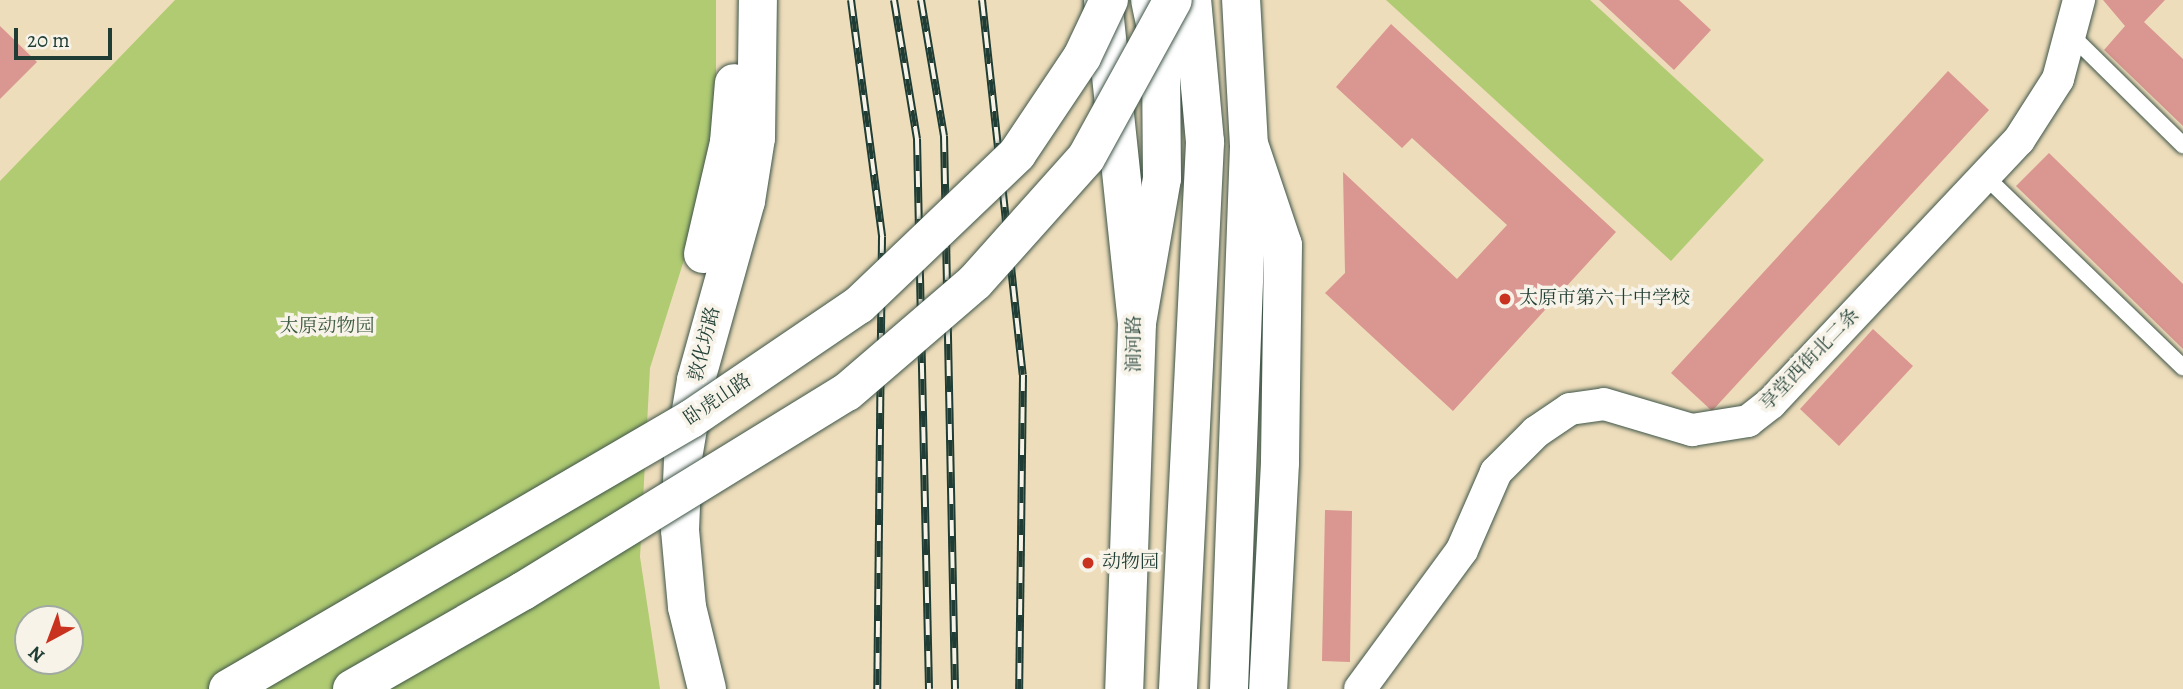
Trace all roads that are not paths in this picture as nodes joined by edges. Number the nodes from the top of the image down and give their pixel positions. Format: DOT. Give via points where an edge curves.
graph roads {
  1 [pos="734,0"];
  2 [pos="758,0"];
  3 [pos="1103,0"];
  4 [pos="1109,0"];
  5 [pos="1150,0"];
  6 [pos="1173,0"];
  7 [pos="1192,0"];
  8 [pos="1241,0"];
  9 [pos="2079,0"];
  10 [pos="2072,36"];
  11 [pos="2183,145"];
  12 [pos="1249,146"];
  13 [pos="1986,177"];
  14 [pos="1162,179"];
  15 [pos="1137,323"];
  16 [pos="1196,366"];
  17 [pos="2183,367"];
  18 [pos="228,689"];
  19 [pos="352,689"];
  20 [pos="685,689"];
  21 [pos="707,689"];
  22 [pos="1124,689"];
  23 [pos="1178,689"];
  24 [pos="1229,689"];
  25 [pos="1268,689"];
  26 [pos="1360,689"];
  1 -- 20 [label="main road, 敦化坊路" via="729,142 674,374 660,456 660,545 670,630"];
  2 -- 21 [label="main road, 敦化坊路" via="757,138 746,201 696,380 682,458 680,530 687,607"];
  3 -- 15 [label="main road, 涧河路"];
  4 -- 18 [label="main road, 卧虎山路, bridge" via="1082,57 1017,154 859,305 691,419"];
  5 -- 14 [label="main road" via="1161,52"];
  6 -- 19 [label="main road, bridge" via="1086,158 975,282 847,392 523,591"];
  7 -- 16 [label="main road" via="1205,142"];
  8 -- 12 [label="main road"];
  9 -- 10 [label="street, 享堂西街北二条"];
  10 -- 11 [label="lane"];
  10 -- 13 [label="street, 享堂西街北二条" via="2042,108"];
  12 -- 24 [label="main road"];
  12 -- 25 [label="main road" via="1283,245 1280,463"];
  13 -- 17 [label="lane"];
  13 -- 26 [label="street, 享堂西街北二条" via="1771,403 1748,421 1692,430 1604,404 1570,409 1536,432 1496,472 1462,550"];
  14 -- 15 [label="main road"];
  14 -- 16 [label="main road"];
  15 -- 22 [label="main road, 涧河路"];
  16 -- 23 [label="main road"];
}
